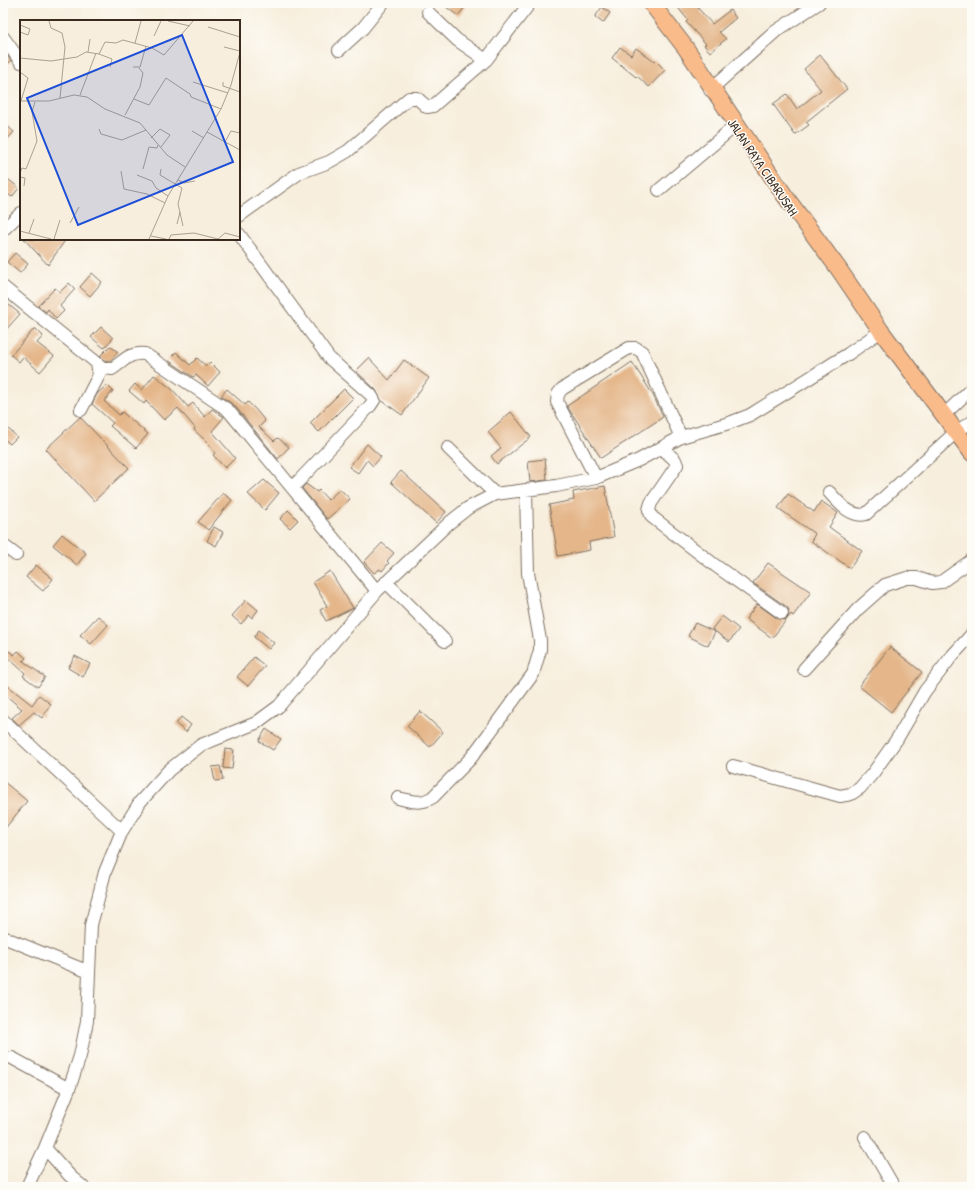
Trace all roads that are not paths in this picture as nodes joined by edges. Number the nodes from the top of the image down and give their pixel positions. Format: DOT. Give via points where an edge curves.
graph roads {
  1 [pos="383,3"];
  2 [pos="530,3"];
  3 [pos="646,3"];
  4 [pos="651,3"];
  5 [pos="819,3"];
  6 [pos="428,12"];
  7 [pos="3,37"];
  8 [pos="339,50"];
  9 [pos="486,60"];
  10 [pos="20,61"];
  11 [pos="711,89"];
  12 [pos="735,126"];
  13 [pos="659,190"];
  14 [pos="20,213"];
  15 [pos="240,215"];
  16 [pos="3,230"];
  17 [pos="240,235"];
  18 [pos="3,287"];
  19 [pos="881,330"];
  20 [pos="99,367"];
  21 [pos="972,388"];
  22 [pos="81,410"];
  23 [pos="945,414"];
  24 [pos="972,422"];
  25 [pos="957,431"];
  26 [pos="681,437"];
  27 [pos="448,448"];
  28 [pos="662,448"];
  29 [pos="972,453"];
  30 [pos="596,478"];
  31 [pos="292,488"];
  32 [pos="526,490"];
  33 [pos="829,492"];
  34 [pos="494,494"];
  35 [pos="3,545"];
  36 [pos="16,555"];
  37 [pos="972,560"];
  38 [pos="386,582"];
  39 [pos="377,591"];
  40 [pos="782,613"];
  41 [pos="972,634"];
  42 [pos="444,641"];
  43 [pos="804,669"];
  44 [pos="3,720"];
  45 [pos="733,766"];
  46 [pos="398,798"];
  47 [pos="122,831"];
  48 [pos="3,936"];
  49 [pos="89,972"];
  50 [pos="12,1058"];
  51 [pos="69,1088"];
  52 [pos="864,1138"];
  53 [pos="45,1148"];
  54 [pos="27,1187"];
  55 [pos="84,1187"];
  56 [pos="894,1187"];
  1 -- 8 [label="street" via="363,28"];
  2 -- 9 [label="street"];
  3 -- 11 [label="main road, JALAN RAYA CIBARUSAH"];
  4 -- 11 [label="main road, JALAN RAYA CIBARUSAH" via="685,47"];
  5 -- 11 [label="street" via="776,31"];
  6 -- 9 [label="street" via="457,40"];
  7 -- 10 [label="street"];
  9 -- 15 [label="street" via="433,106 427,107 417,98 409,98 348,151 329,162 300,173"];
  11 -- 12 [label="main road, JALAN RAYA CIBARUSAH"];
  11 -- 19 [label="main road, JALAN RAYA CIBARUSAH"];
  12 -- 13 [label="street"];
  12 -- 19 [label="main road, JALAN RAYA CIBARUSAH" via="783,198"];
  14 -- 16 [label="street"];
  17 -- 31 [label="street" via="329,358 374,400"];
  18 -- 20 [label="street" via="95,361"];
  19 -- 23 [label="main road, JALAN RAYA CIBARUSAH"];
  19 -- 26 [label="street" via="848,354 750,415"];
  20 -- 22 [label="street" via="99,375"];
  20 -- 31 [label="street" via="112,369 132,354 139,353 150,357 228,410"];
  21 -- 23 [label="street"];
  23 -- 25 [label="main road, JALAN RAYA CIBARUSAH"];
  24 -- 25 [label="street"];
  25 -- 29 [label="main road, JALAN RAYA CIBARUSAH"];
  25 -- 33 [label="street" via="866,514 860,515 849,511"];
  26 -- 28 [label="street"];
  26 -- 30 [label="street" via="642,352 636,348 629,348 562,388 557,396 557,402"];
  27 -- 34 [label="street"];
  28 -- 30 [label="street"];
  28 -- 40 [label="street" via="676,460 677,465 650,503 652,517"];
  30 -- 32 [label="street"];
  31 -- 39 [label="street"];
  32 -- 34 [label="street"];
  32 -- 46 [label="street" via="528,573 540,640 540,650 532,674 471,758 433,797 426,802 418,803"];
  34 -- 38 [label="street" via="460,513"];
  35 -- 36 [label="street"];
  37 -- 43 [label="street" via="941,582 932,583 907,578 885,585 858,609"];
  38 -- 39 [label="street"];
  38 -- 42 [label="street"];
  39 -- 47 [label="street" via="279,706 256,723 207,742 184,757 140,802"];
  41 -- 45 [label="street" via="938,673 873,773 851,794 840,796"];
  44 -- 47 [label="street"];
  47 -- 49 [label="street" via="105,872 91,925"];
  48 -- 49 [label="street"];
  49 -- 51 [label="street" via="87,1020 80,1056"];
  50 -- 51 [label="street"];
  51 -- 53 [label="street"];
  52 -- 56 [label="street"];
  53 -- 54 [label="street"];
  53 -- 55 [label="street" via="70,1176"];
}
